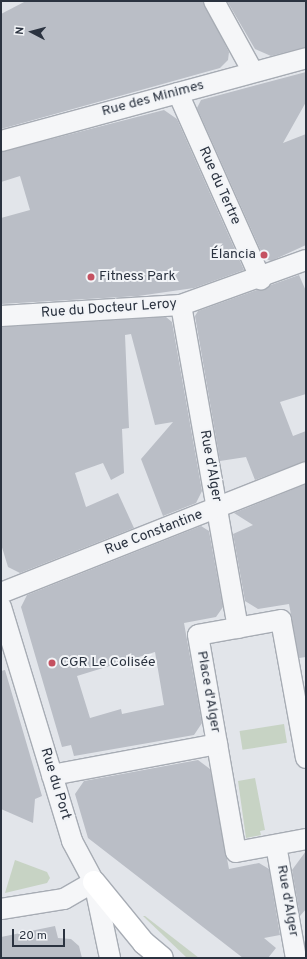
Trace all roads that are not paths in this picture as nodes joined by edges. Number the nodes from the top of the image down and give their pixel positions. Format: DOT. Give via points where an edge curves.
graph roads {
  1 [pos="214,1"];
  2 [pos="306,58"];
  3 [pos="254,72"];
  4 [pos="178,92"];
  5 [pos="1,141"];
  6 [pos="304,266"];
  7 [pos="261,279"];
  8 [pos="181,305"];
  9 [pos="1,316"];
  10 [pos="306,472"];
  11 [pos="217,509"];
  12 [pos="1,593"];
  13 [pos="1,607"];
  14 [pos="238,628"];
  15 [pos="217,744"];
  16 [pos="306,758"];
  17 [pos="52,775"];
  18 [pos="306,840"];
  19 [pos="276,845"];
  20 [pos="94,882"];
  21 [pos="1,909"];
  22 [pos="110,958"];
  23 [pos="162,958"];
  24 [pos="296,958"];
  1 -- 3 [label="street"];
  2 -- 3 [label="street, Rue des Minimes"];
  3 -- 4 [label="street, Rue des Minimes"];
  4 -- 5 [label="street, Rue des Minimes"];
  4 -- 7 [label="street, Rue du Tertre"];
  6 -- 7 [label="street, Rue du Docteur Leroy"];
  7 -- 8 [label="street, Rue du Docteur Leroy"];
  8 -- 9 [label="street, Rue du Docteur Leroy"];
  8 -- 11 [label="street, Rue d'Alger"];
  10 -- 11 [label="street, Rue Constantine"];
  11 -- 12 [label="street, Rue Constantine"];
  11 -- 14 [label="street, Rue d'Alger"];
  13 -- 17 [label="street, Rue du Port"];
  14 -- 15 [label="street, Place d'Alger" via="198,635"];
  14 -- 16 [label="street, Place d'Alger" via="281,620"];
  15 -- 17 [label="street"];
  15 -- 19 [label="street, Place d'Alger" via="236,852"];
  17 -- 20 [label="street, Rue du Port" via="72,841"];
  18 -- 19 [label="street, Place d'Alger"];
  19 -- 24 [label="street, Rue d'Alger"];
  20 -- 21 [label="street" via="64,899"];
  20 -- 22 [label="street, Rue du Port"];
  20 -- 23 [label="main road" via="144,943"];
}
